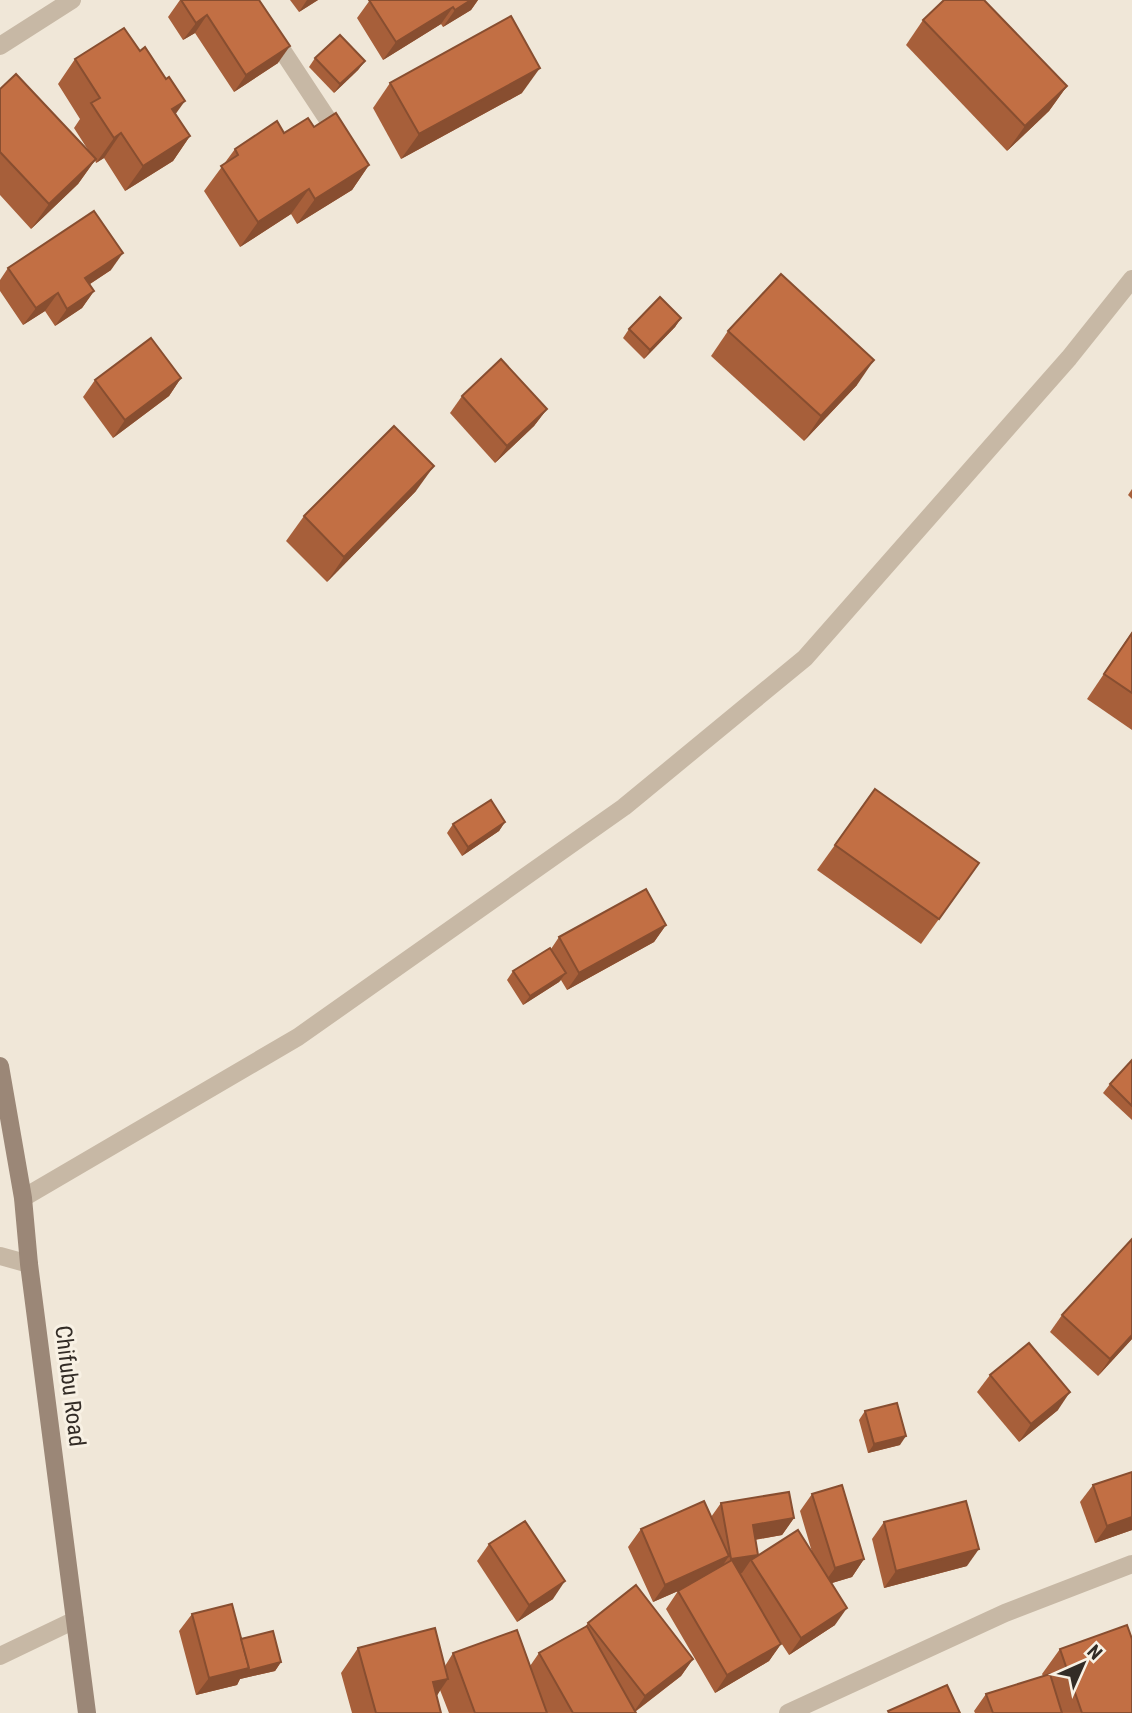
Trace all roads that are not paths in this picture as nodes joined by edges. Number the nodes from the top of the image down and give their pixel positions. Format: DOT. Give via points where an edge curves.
graph roads {
  1 [pos="72,0"];
  2 [pos="249,0"];
  3 [pos="0,46"];
  4 [pos="347,150"];
  5 [pos="1132,279"];
  6 [pos="0,1066"];
  7 [pos="23,1198"];
  8 [pos="0,1256"];
  9 [pos="29,1264"];
  10 [pos="1132,1564"];
  11 [pos="75,1620"];
  12 [pos="0,1656"];
  13 [pos="794,1712"];
  14 [pos="88,1713"];
  1 -- 3 [label="street"];
  2 -- 4 [label="street"];
  5 -- 7 [label="street" via="1069,358 805,658 624,807 298,1037"];
  6 -- 7 [label="main road, Chifubu Road"];
  7 -- 9 [label="main road, Chifubu Road"];
  8 -- 9 [label="street"];
  9 -- 11 [label="main road, Chifubu Road"];
  10 -- 13 [label="street" via="1005,1613"];
  11 -- 12 [label="street"];
  11 -- 14 [label="main road, Chifubu Road"];
}
